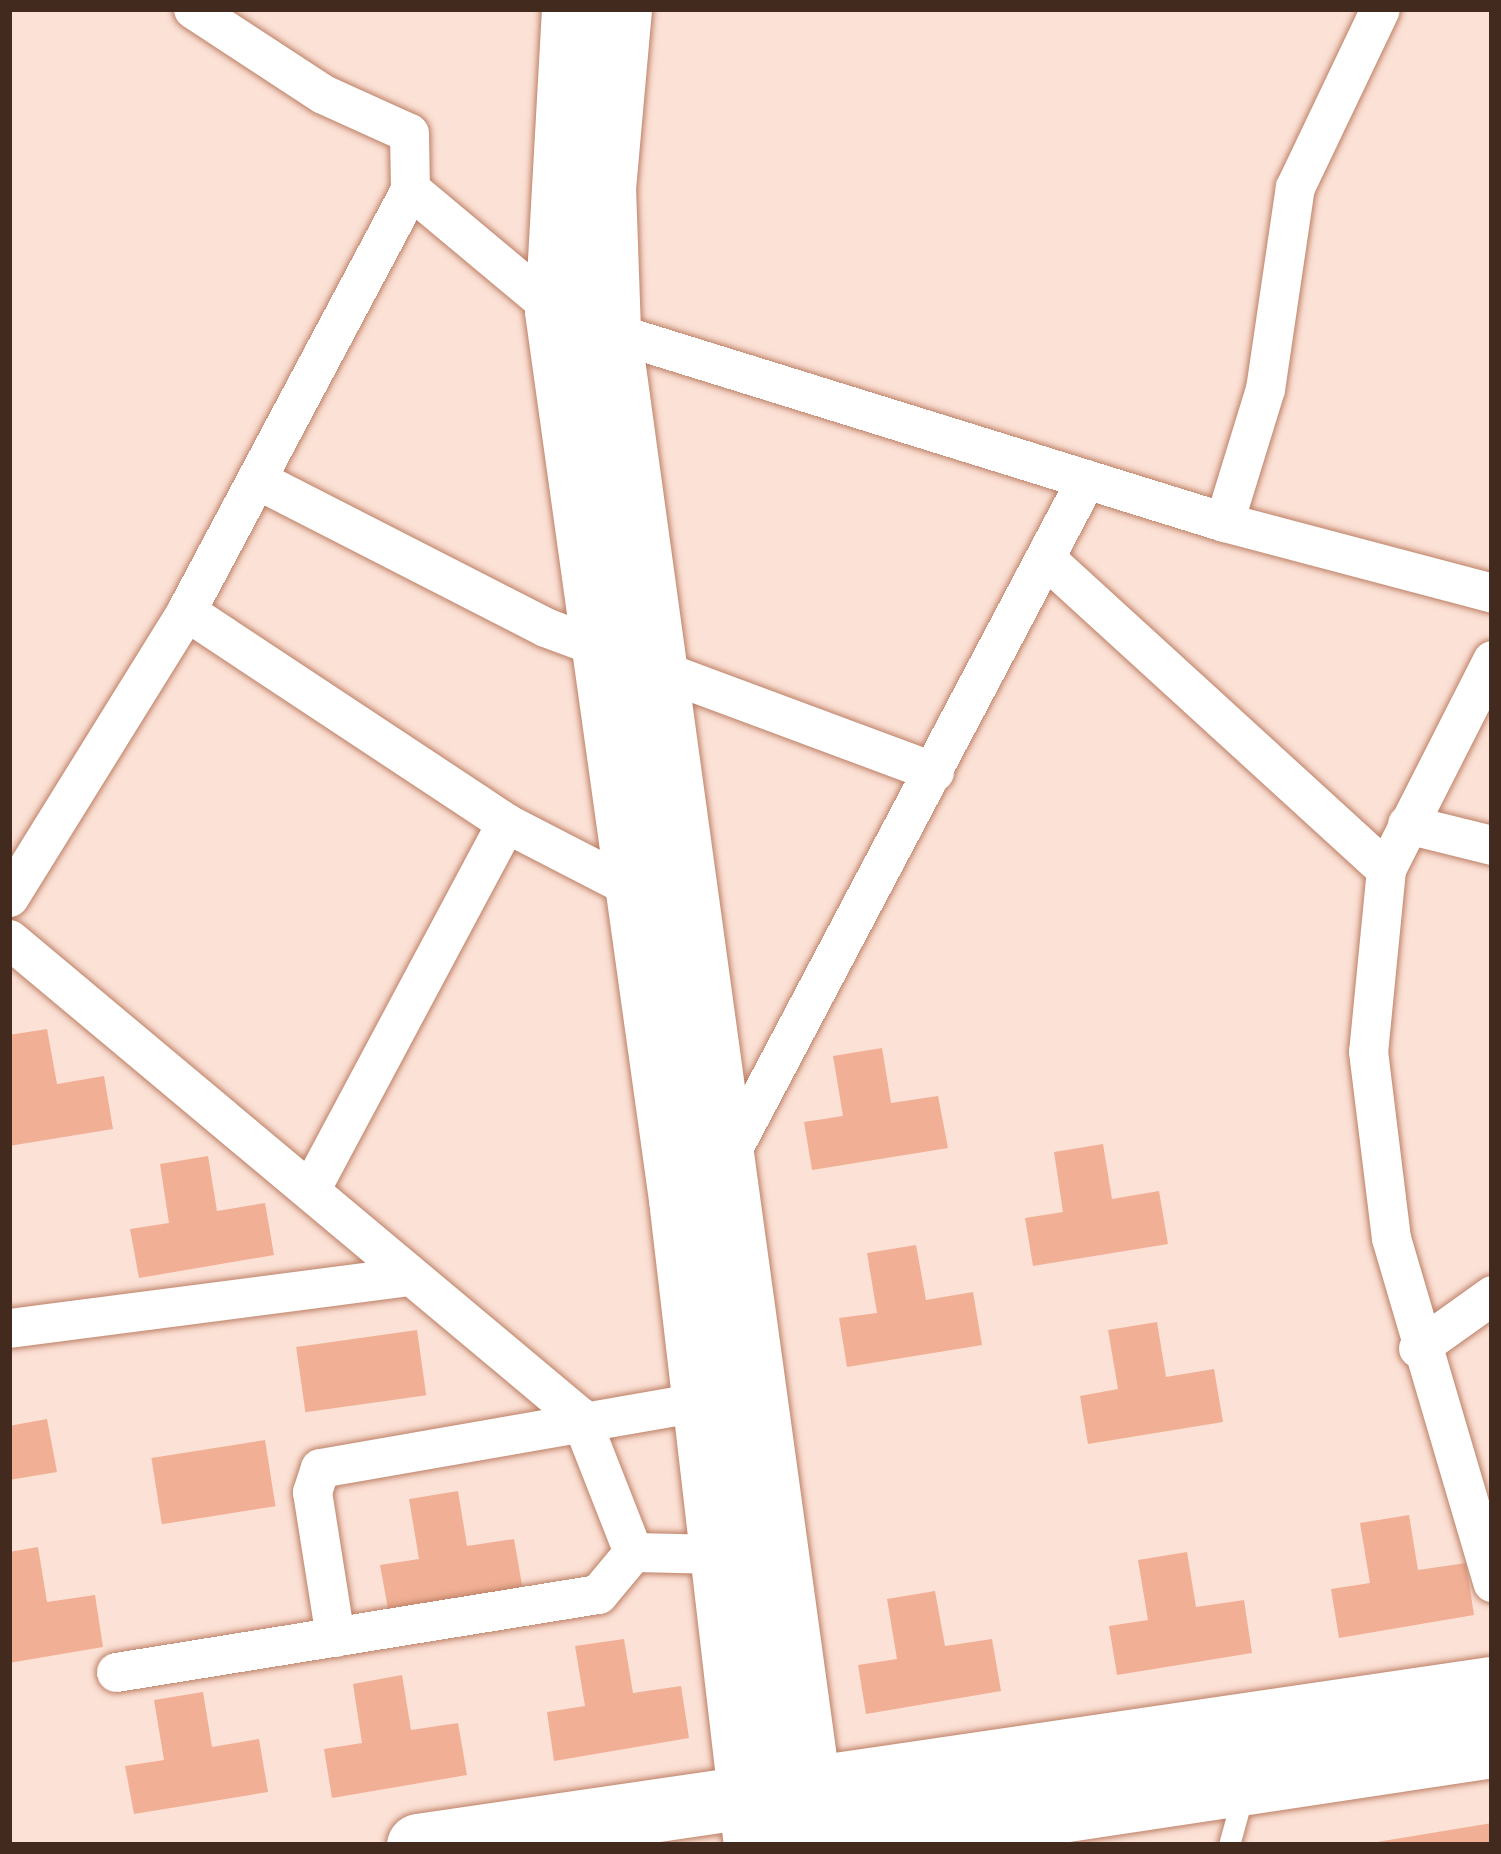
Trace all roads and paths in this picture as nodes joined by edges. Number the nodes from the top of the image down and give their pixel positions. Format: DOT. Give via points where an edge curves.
graph roads {
  1 [pos="193,9"];
  2 [pos="572,9"];
  3 [pos="620,9"];
  4 [pos="1380,9"];
  5 [pos="410,188"];
  6 [pos="583,321"];
  7 [pos="1086,479"];
  8 [pos="258,480"];
  9 [pos="1225,522"];
  10 [pos="1045,558"];
  11 [pos="1492,593"];
  12 [pos="186,611"];
  13 [pos="628,654"];
  14 [pos="1490,668"];
  15 [pos="934,772"];
  16 [pos="506,823"];
  17 [pos="1407,824"];
  18 [pos="1492,845"];
  19 [pos="1386,869"];
  20 [pos="632,888"];
  21 [pos="9,897"];
  22 [pos="9,939"];
  23 [pos="726,1161"];
  24 [pos="311,1188"];
  25 [pos="402,1277"];
  26 [pos="1492,1295"];
  27 [pos="9,1328"];
  28 [pos="1418,1348"];
  29 [pos="705,1401"];
  30 [pos="580,1418"];
  31 [pos="633,1552"];
  32 [pos="723,1553"];
  33 [pos="1492,1582"];
  34 [pos="335,1637"];
  35 [pos="116,1672"];
  36 [pos="1492,1688"];
  37 [pos="1492,1747"];
  38 [pos="1246,1782"];
  39 [pos="782,1819"];
  40 [pos="979,1834"];
  41 [pos="418,1845"];
  42 [pos="835,1845"];
  43 [pos="1229,1845"];
  1 -- 5 [label="street" via="323,94 409,133"];
  2 -- 6 [label="main road"];
  3 -- 6 [label="main road"];
  4 -- 9 [label="street" via="1295,187 1265,389"];
  5 -- 6 [label="street"];
  5 -- 8 [label="street"];
  6 -- 7 [label="street"];
  6 -- 13 [label="main road"];
  7 -- 9 [label="street"];
  7 -- 10 [label="street"];
  8 -- 12 [label="street"];
  8 -- 13 [label="street" via="392,557"];
  9 -- 11 [label="street"];
  10 -- 15 [label="street"];
  10 -- 19 [label="street"];
  12 -- 16 [label="street"];
  12 -- 21 [label="street"];
  13 -- 15 [label="street"];
  13 -- 20 [label="main road"];
  13 -- 23 [label="main road"];
  14 -- 17 [label="street"];
  15 -- 23 [label="street"];
  16 -- 20 [label="street"];
  16 -- 24 [label="street"];
  17 -- 18 [label="street"];
  17 -- 19 [label="street"];
  19 -- 28 [label="street" via="1368,1052 1376,1152"];
  20 -- 29 [label="main road"];
  22 -- 24 [label="street"];
  23 -- 39 [label="main road"];
  24 -- 25 [label="street"];
  25 -- 27 [label="street"];
  25 -- 30 [label="street"];
  26 -- 28 [label="street"];
  28 -- 33 [label="street"];
  29 -- 30 [label="street"];
  29 -- 32 [label="main road"];
  30 -- 31 [label="street"];
  30 -- 34 [label="street" via="320,1468 312,1492"];
  31 -- 32 [label="street"];
  31 -- 34 [label="street" via="598,1594"];
  32 -- 39 [label="main road"];
  34 -- 35 [label="street"];
  36 -- 39 [label="main road"];
  37 -- 38 [label="main road"];
  38 -- 40 [label="main road"];
  38 -- 43 [label="lane"];
  39 -- 41 [label="main road"];
  40 -- 42 [label="main road"];
}
